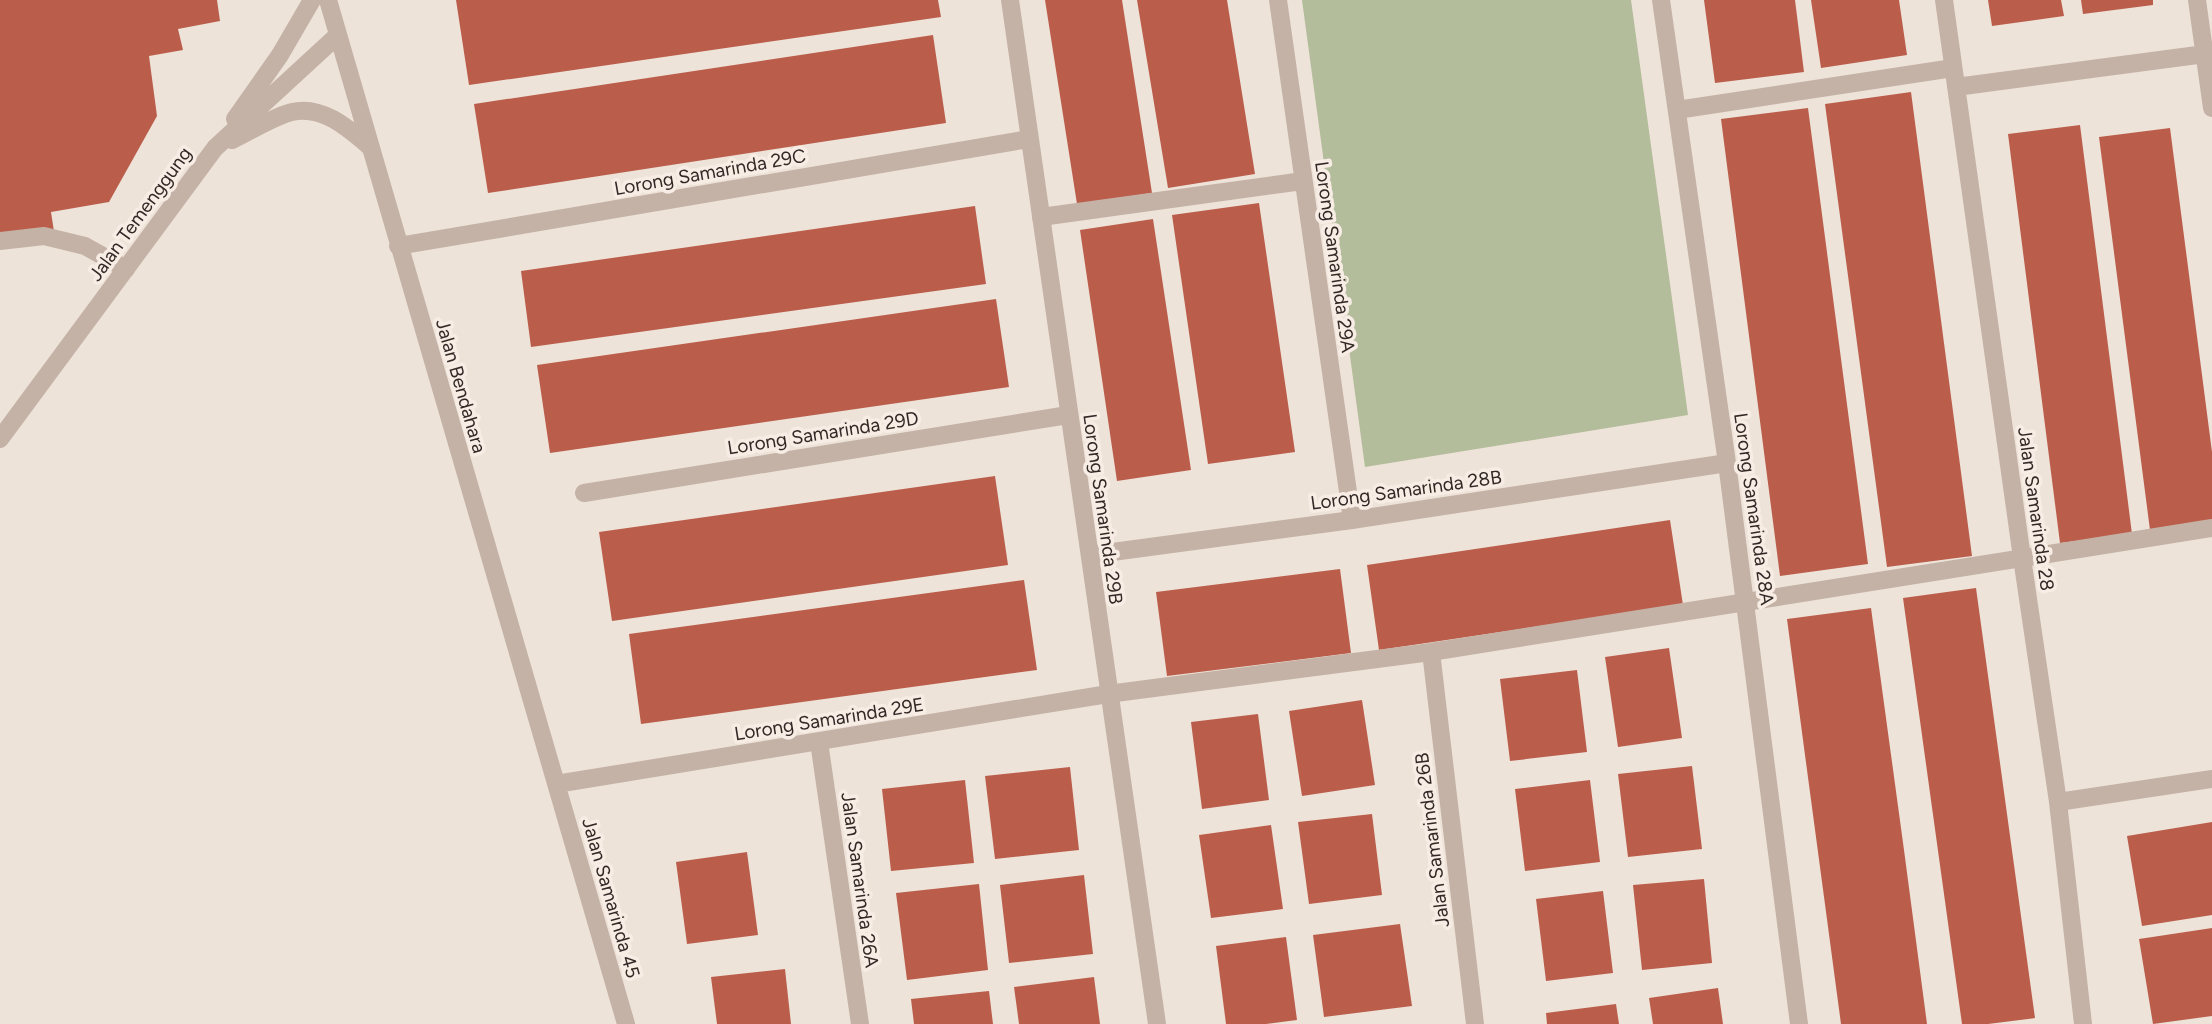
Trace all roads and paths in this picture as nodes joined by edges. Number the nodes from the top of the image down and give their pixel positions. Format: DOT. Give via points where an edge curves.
graph roads {
  1 [pos="312,0"];
  2 [pos="328,0"];
  3 [pos="1010,0"];
  4 [pos="1278,0"];
  5 [pos="1661,0"];
  6 [pos="1944,0"];
  7 [pos="2197,0"];
  8 [pos="338,35"];
  9 [pos="2205,54"];
  10 [pos="1953,68"];
  11 [pos="1956,87"];
  12 [pos="2212,108"];
  13 [pos="1677,110"];
  14 [pos="1029,139"];
  15 [pos="369,146"];
  16 [pos="215,148"];
  17 [pos="1303,181"];
  18 [pos="1041,217"];
  19 [pos="0,241"];
  20 [pos="398,246"];
  21 [pos="126,268"];
  22 [pos="1068,415"];
  23 [pos="0,439"];
  24 [pos="1727,463"];
  25 [pos="584,493"];
  26 [pos="1352,520"];
  27 [pos="2212,528"];
  28 [pos="1090,555"];
  29 [pos="2022,558"];
  30 [pos="1745,603"];
  31 [pos="1431,652"];
  32 [pos="1108,694"];
  33 [pos="819,742"];
  34 [pos="2212,779"];
  35 [pos="556,784"];
  36 [pos="2058,802"];
  37 [pos="626,1024"];
  38 [pos="860,1024"];
  39 [pos="1157,1024"];
  40 [pos="1475,1024"];
  41 [pos="1799,1024"];
  42 [pos="2083,1024"];
  1 -- 16 [label="street"];
  2 -- 8 [label="street, Jalan Bendahara"];
  3 -- 14 [label="street, Lorong Samarinda 29B"];
  4 -- 17 [label="street, Lorong Samarinda 29A"];
  5 -- 13 [label="street, Lorong Samarinda 28A"];
  6 -- 10 [label="street, Jalan Samarinda 28"];
  7 -- 9 [label="street"];
  8 -- 15 [label="street, Jalan Bendahara"];
  8 -- 16 [label="street, Jalan Temenggung"];
  9 -- 11 [label="street"];
  9 -- 12 [label="street"];
  10 -- 11 [label="street, Jalan Samarinda 28"];
  10 -- 13 [label="street"];
  11 -- 29 [label="street, Jalan Samarinda 28"];
  13 -- 24 [label="street, Lorong Samarinda 28A"];
  14 -- 18 [label="street, Lorong Samarinda 29B"];
  14 -- 20 [label="street, Lorong Samarinda 29C"];
  15 -- 16 [label="street" via="344,124 317,112 292,111"];
  15 -- 20 [label="street, Jalan Bendahara"];
  16 -- 21 [label="street, Jalan Temenggung"];
  17 -- 18 [label="street"];
  17 -- 26 [label="street, Lorong Samarinda 29A"];
  18 -- 22 [label="street, Lorong Samarinda 29B"];
  19 -- 21 [label="street" via="44,236 85,246"];
  20 -- 35 [label="street, Jalan Bendahara"];
  21 -- 23 [label="street, Jalan Temenggung"];
  22 -- 25 [label="street, Lorong Samarinda 29D"];
  22 -- 28 [label="street, Lorong Samarinda 29B"];
  24 -- 26 [label="street, Lorong Samarinda 28B"];
  24 -- 30 [label="street, Lorong Samarinda 28A"];
  26 -- 28 [label="street, Lorong Samarinda 28B"];
  27 -- 29 [label="street, Lorong Samarinda 29E"];
  28 -- 32 [label="street, Lorong Samarinda 29B"];
  29 -- 30 [label="street, Lorong Samarinda 29E"];
  29 -- 36 [label="street, Jalan Samarinda 28"];
  30 -- 31 [label="street, Lorong Samarinda 29E"];
  30 -- 41 [label="street, Lorong Samarinda 28A"];
  31 -- 32 [label="street, Lorong Samarinda 29E"];
  31 -- 40 [label="street, Jalan Samarinda 26B"];
  32 -- 33 [label="street, Lorong Samarinda 29E"];
  32 -- 39 [label="street, Lorong Samarinda 29B"];
  33 -- 35 [label="street, Lorong Samarinda 29E"];
  33 -- 38 [label="street, Jalan Samarinda 26A"];
  34 -- 36 [label="street"];
  35 -- 37 [label="street, Jalan Samarinda 45"];
  36 -- 42 [label="street, Jalan Samarinda 28"];
}
